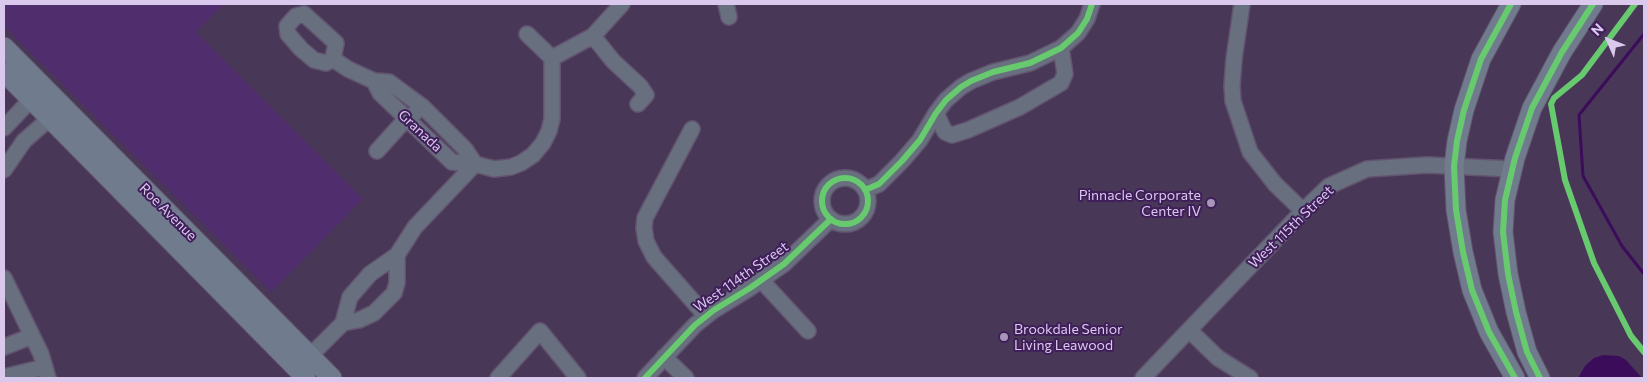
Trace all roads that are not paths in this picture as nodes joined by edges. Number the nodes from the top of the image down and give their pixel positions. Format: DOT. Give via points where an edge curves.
graph roads {
  1 [pos="622,4"];
  2 [pos="1092,4"];
  3 [pos="1242,4"];
  4 [pos="1512,4"];
  5 [pos="1593,4"];
  6 [pos="527,34"];
  7 [pos="593,36"];
  8 [pos="4,47"];
  9 [pos="1061,48"];
  10 [pos="552,58"];
  11 [pos="333,59"];
  12 [pos="4,72"];
  13 [pos="374,82"];
  14 [pos="37,92"];
  15 [pos="638,104"];
  16 [pos="423,107"];
  17 [pos="57,112"];
  18 [pos="936,113"];
  19 [pos="406,119"];
  20 [pos="4,128"];
  21 [pos="692,129"];
  22 [pos="377,151"];
  23 [pos="475,164"];
  24 [pos="1454,166"];
  25 [pos="4,170"];
  26 [pos="1512,170"];
  27 [pos="865,190"];
  28 [pos="1303,211"];
  29 [pos="831,219"];
  30 [pos="397,255"];
  31 [pos="4,278"];
  32 [pos="761,280"];
  33 [pos="706,316"];
  34 [pos="343,323"];
  35 [pos="1189,330"];
  36 [pos="808,331"];
  37 [pos="32,336"];
  38 [pos="4,347"];
  39 [pos="664,357"];
  40 [pos="304,368"];
  41 [pos="46,373"];
  42 [pos="4,377"];
  43 [pos="332,378"];
  44 [pos="498,378"];
  45 [pos="578,378"];
  46 [pos="645,378"];
  47 [pos="686,378"];
  48 [pos="1143,378"];
  49 [pos="1250,378"];
  50 [pos="1515,378"];
  51 [pos="1540,378"];
  1 -- 7 [label="street"];
  2 -- 9 [label="street" via="1078,33"];
  3 -- 28 [label="street" via="1233,101 1250,152 1275,184"];
  4 -- 24 [label="main road" via="1481,59 1464,110"];
  5 -- 26 [label="main road" via="1532,108"];
  6 -- 10 [label="street"];
  7 -- 10 [label="street"];
  7 -- 15 [label="street" via="646,95"];
  8 -- 14 [label="main road, Roe Avenue"];
  9 -- 18 [label="street" via="1030,64 993,72 971,81 946,100"];
  9 -- 18 [label="street" via="1065,74 1061,83 1020,107 952,135 945,132"];
  10 -- 23 [label="street, Granada" via="552,119 543,143 521,164 494,169"];
  11 -- 13 [label="street"];
  12 -- 14 [label="main road, Roe Avenue"];
  13 -- 16 [label="street" via="389,82"];
  13 -- 19 [label="street, Granada" via="380,93"];
  14 -- 17 [label="main road, Roe Avenue"];
  14 -- 20 [label="street"];
  16 -- 19 [label="street"];
  16 -- 23 [label="street" via="465,149"];
  17 -- 25 [label="street" via="24,141"];
  17 -- 40 [label="main road, Roe Avenue"];
  18 -- 27 [label="street" via="920,140 902,161 879,184"];
  19 -- 22 [label="street"];
  19 -- 23 [label="street, Granada" via="452,162"];
  21 -- 33 [label="street" via="646,218 644,228 654,257"];
  23 -- 30 [label="street" via="415,227"];
  24 -- 26 [label="street, West 115th Street"];
  24 -- 28 [label="street, West 115th Street" via="1367,169 1329,186"];
  24 -- 50 [label="main road" via="1456,210 1472,290 1489,332"];
  26 -- 51 [label="main road" via="1505,200 1503,232 1508,274 1527,352"];
  27 -- 29 [label="street" via="867,208 859,220 845,224"];
  27 -- 29 [label="street" via="850,179 829,185 822,199 826,214"];
  28 -- 35 [label="street, West 115th Street"];
  29 -- 32 [label="street, West 114th Street" via="796,254"];
  30 -- 34 [label="street" via="370,274 350,297"];
  30 -- 34 [label="street" via="394,293 374,313"];
  31 -- 37 [label="street"];
  32 -- 33 [label="street, West 114th Street"];
  32 -- 36 [label="street"];
  33 -- 39 [label="street, West 114th Street"];
  34 -- 40 [label="street"];
  35 -- 48 [label="street, West 115th Street"];
  35 -- 49 [label="street" via="1218,358"];
  37 -- 38 [label="street"];
  37 -- 41 [label="street"];
  39 -- 46 [label="street, West 114th Street"];
  39 -- 47 [label="street"];
  40 -- 43 [label="main road, Roe Avenue"];
  41 -- 42 [label="street"];
  44 -- 45 [label="street" via="540,331"];
}
